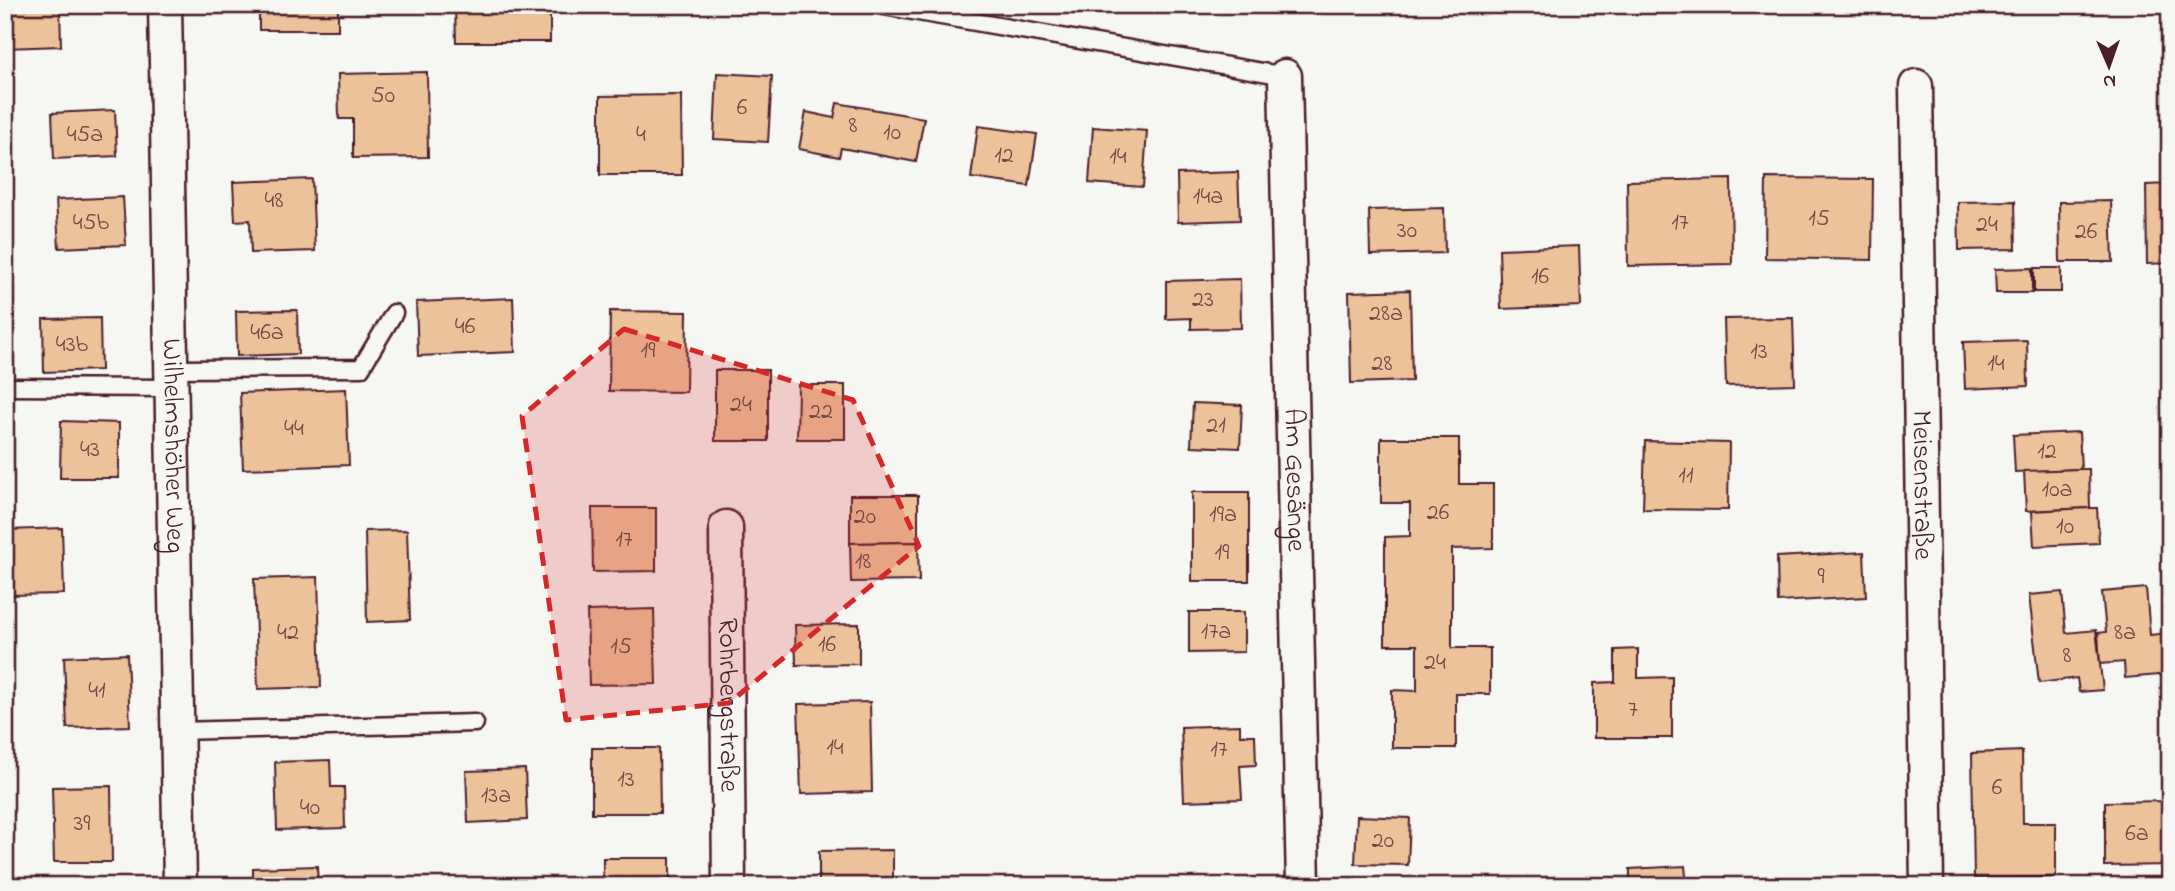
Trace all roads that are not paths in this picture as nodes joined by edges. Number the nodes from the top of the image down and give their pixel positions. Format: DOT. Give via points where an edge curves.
graph roads {
  1 [pos="165,5"];
  2 [pos="878,5"];
  3 [pos="1285,76"];
  4 [pos="1916,86"];
  5 [pos="394,313"];
  6 [pos="171,378"];
  7 [pos="5,387"];
  8 [pos="726,527"];
  9 [pos="475,723"];
  10 [pos="177,731"];
  11 [pos="180,886"];
  12 [pos="729,886"];
  13 [pos="1303,886"];
  14 [pos="1927,886"];
  1 -- 6 [label="street, Wilhelmshöher Weg"];
  2 -- 3 [label="lane"];
  3 -- 13 [label="street, Am Gesänge"];
  4 -- 14 [label="street, Meisenstraße"];
  5 -- 6 [label="lane" via="361,368"];
  6 -- 7 [label="lane"];
  6 -- 10 [label="street, Wilhelmshöher Weg"];
  8 -- 12 [label="street, Rohrbergstraße"];
  9 -- 10 [label="lane"];
  10 -- 11 [label="street, Wilhelmshöher Weg"];
}
